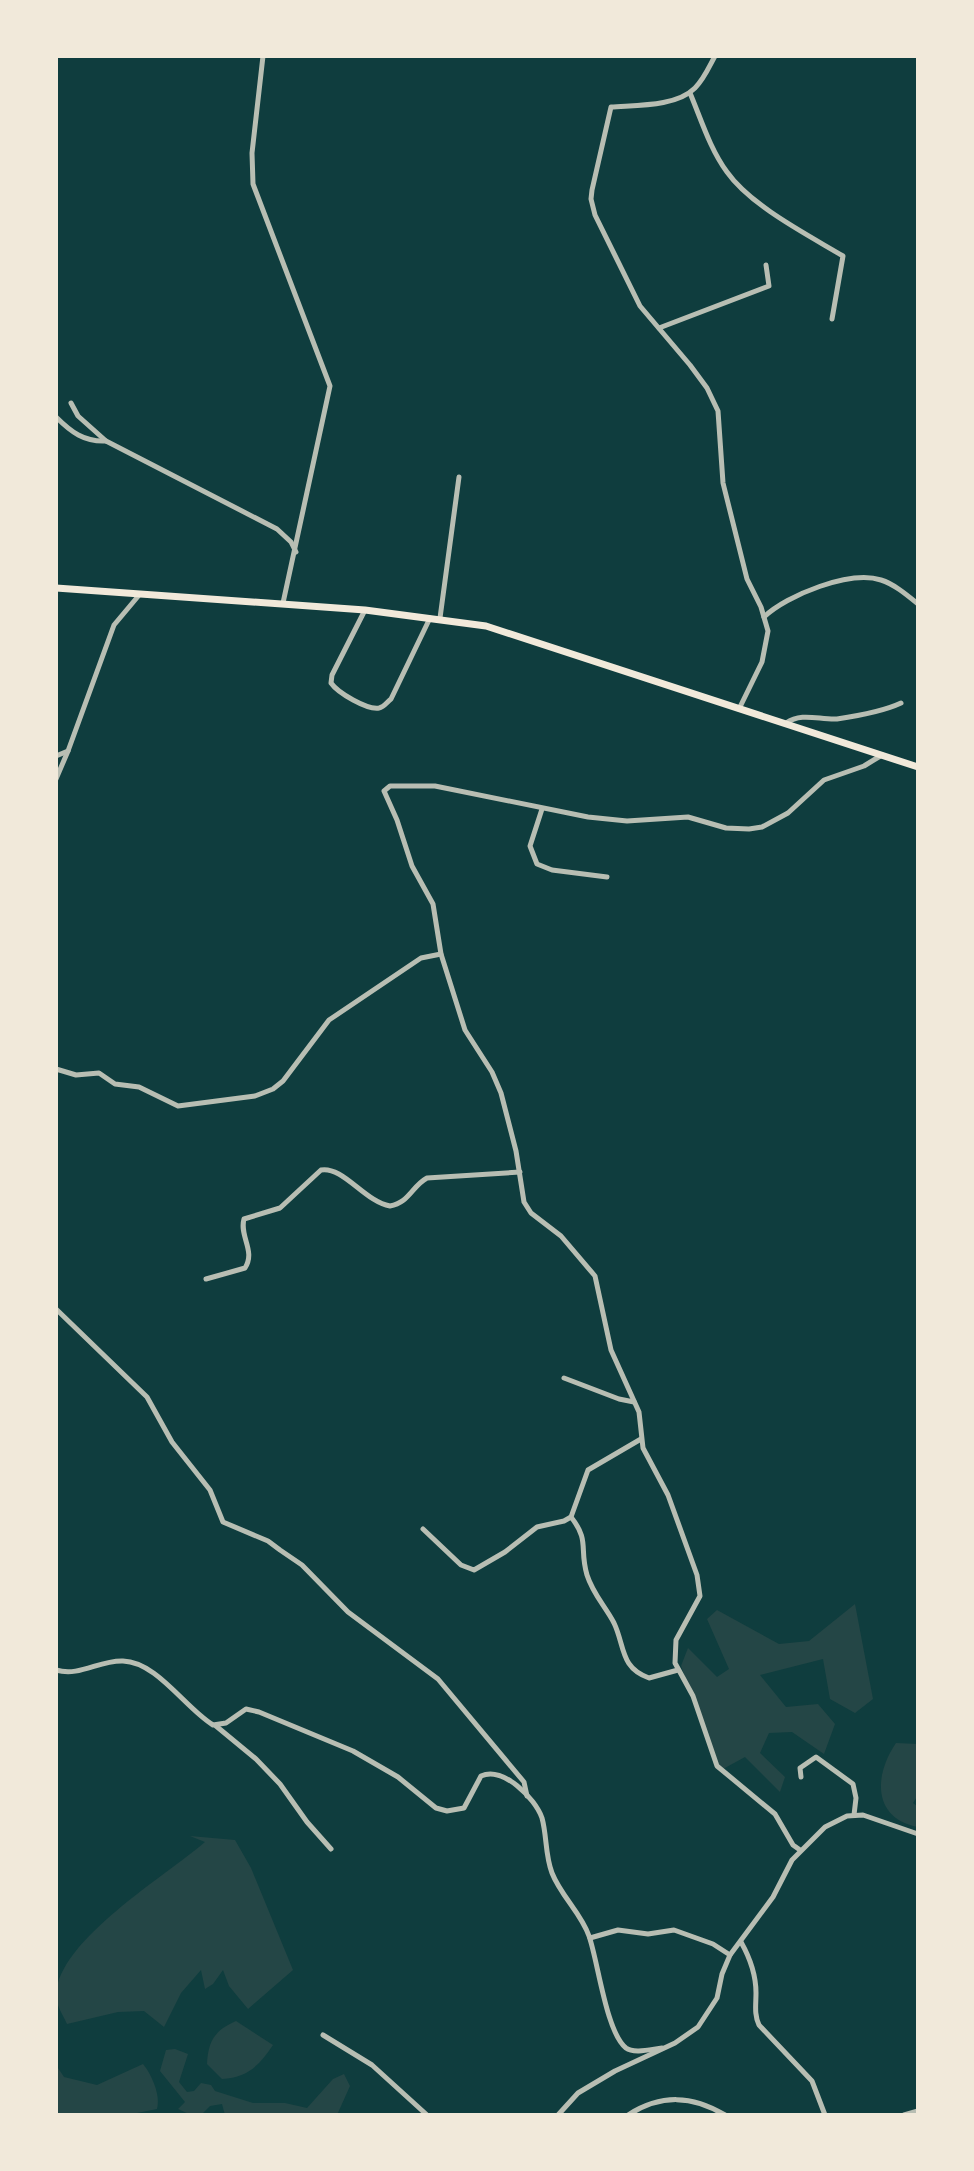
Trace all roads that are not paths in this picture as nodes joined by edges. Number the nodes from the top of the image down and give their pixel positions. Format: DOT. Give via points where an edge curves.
graph roads {
  1 [pos="263,56"];
  2 [pos="715,56"];
  3 [pos="690,93"];
  4 [pos="766,265"];
  5 [pos="832,319"];
  6 [pos="659,328"];
  7 [pos="71,403"];
  8 [pos="56,417"];
  9 [pos="106,441"];
  10 [pos="459,477"];
  11 [pos="296,553"];
  12 [pos="56,588"];
  13 [pos="140,593"];
  14 [pos="283,603"];
  15 [pos="918,604"];
  16 [pos="365,610"];
  17 [pos="431,617"];
  18 [pos="764,617"];
  19 [pos="440,618"];
  20 [pos="901,703"];
  21 [pos="739,709"];
  22 [pos="786,723"];
  23 [pos="68,751"];
  24 [pos="883,755"];
  25 [pos="56,756"];
  26 [pos="918,767"];
  27 [pos="56,779"];
  28 [pos="542,809"];
  29 [pos="607,877"];
  30 [pos="441,954"];
  31 [pos="56,1069"];
  32 [pos="520,1172"];
  33 [pos="206,1279"];
  34 [pos="56,1309"];
  35 [pos="564,1378"];
  36 [pos="635,1403"];
  37 [pos="641,1439"];
  38 [pos="571,1517"];
  39 [pos="423,1529"];
  40 [pos="56,1670"];
  41 [pos="678,1670"];
  42 [pos="216,1725"];
  43 [pos="801,1777"];
  44 [pos="527,1796"];
  45 [pos="854,1815"];
  46 [pos="918,1834"];
  47 [pos="331,1849"];
  48 [pos="800,1850"];
  49 [pos="590,1938"];
  50 [pos="741,1942"];
  51 [pos="730,1955"];
  52 [pos="323,2035"];
  53 [pos="662,2048"];
  54 [pos="918,2111"];
  55 [pos="427,2115"];
  56 [pos="558,2115"];
  57 [pos="628,2115"];
  58 [pos="725,2115"];
  59 [pos="825,2115"];
  60 [pos="904,2115"];
  1 -- 11 [label="street" via="253,184 330,386"];
  2 -- 3 [label="street"];
  3 -- 5 [label="street" via="733,180 843,256"];
  3 -- 6 [label="street" via="611,107 592,190 595,215 640,306"];
  4 -- 6 [label="street" via="769,286"];
  6 -- 18 [label="street" via="707,388 718,411 723,483 747,579"];
  7 -- 9 [label="street"];
  8 -- 9 [label="street" via="79,437"];
  9 -- 11 [label="street" via="277,529"];
  10 -- 19 [label="street"];
  11 -- 14 [label="street"];
  12 -- 13 [label="main road"];
  13 -- 14 [label="main road"];
  13 -- 23 [label="street" via="114,625"];
  14 -- 16 [label="main road"];
  15 -- 18 [label="street" via="887,582 867,577 805,591"];
  16 -- 17 [label="main road"];
  16 -- 17 [label="street" via="331,683 339,693 376,707 391,699"];
  17 -- 19 [label="main road"];
  18 -- 21 [label="street" via="766,647"];
  19 -- 21 [label="main road" via="525,637"];
  20 -- 22 [label="street" via="834,719 797,717"];
  21 -- 22 [label="main road"];
  22 -- 24 [label="main road"];
  23 -- 25 [label="street"];
  23 -- 27 [label="street"];
  24 -- 26 [label="main road"];
  24 -- 28 [label="street" via="824,780 788,813 762,827 726,828 688,817 627,821"];
  28 -- 29 [label="street" via="530,846 537,864"];
  28 -- 30 [label="street" via="435,786 385,789 412,866 433,904"];
  30 -- 31 [label="street" via="421,958 329,1020 283,1081 255,1096 178,1106 99,1073 76,1075"];
  30 -- 32 [label="street" via="465,1030 498,1083"];
  32 -- 33 [label="street" via="427,1178 408,1198 390,1206 375,1202 334,1171 321,1170 280,1208 244,1219 250,1253 245,1268"];
  32 -- 36 [label="street" via="527,1208 561,1236 595,1276 611,1350"];
  34 -- 44 [label="street" via="147,1397 172,1442 210,1490 223,1522 268,1541 302,1565 348,1612 438,1679 524,1782"];
  35 -- 36 [label="street"];
  36 -- 37 [label="street"];
  37 -- 38 [label="street" via="588,1470"];
  37 -- 41 [label="street" via="668,1495 699,1585 697,1604 676,1640"];
  38 -- 39 [label="street" via="537,1527 474,1570 461,1565"];
  38 -- 41 [label="street" via="583,1535 590,1585 614,1623 624,1658 649,1678"];
  40 -- 42 [label="street" via="76,1672 120,1660 140,1664"];
  41 -- 48 [label="street" via="693,1696 717,1766 775,1814"];
  42 -- 44 [label="street" via="243,1710 259,1712 353,1751 447,1811 464,1808 487,1773 500,1775"];
  42 -- 47 [label="street" via="280,1784"];
  43 -- 45 [label="street" via="800,1768 816,1757 853,1784"];
  44 -- 49 [label="street" via="540,1813 554,1877"];
  45 -- 46 [label="street"];
  45 -- 48 [label="street" via="836,1820"];
  48 -- 50 [label="street"];
  49 -- 51 [label="street" via="618,1930 674,1930"];
  49 -- 53 [label="street" via="607,2007 623,2045 631,2050"];
  50 -- 51 [label="street"];
  50 -- 59 [label="street" via="752,1965 755,2018 812,2081"];
  51 -- 53 [label="street" via="704,2020"];
  52 -- 55 [label="street" via="372,2065"];
  53 -- 56 [label="street" via="578,2093"];
  54 -- 60 [label="street"];
  57 -- 58 [label="street" via="655,2101 673,2099 707,2104"];
}
